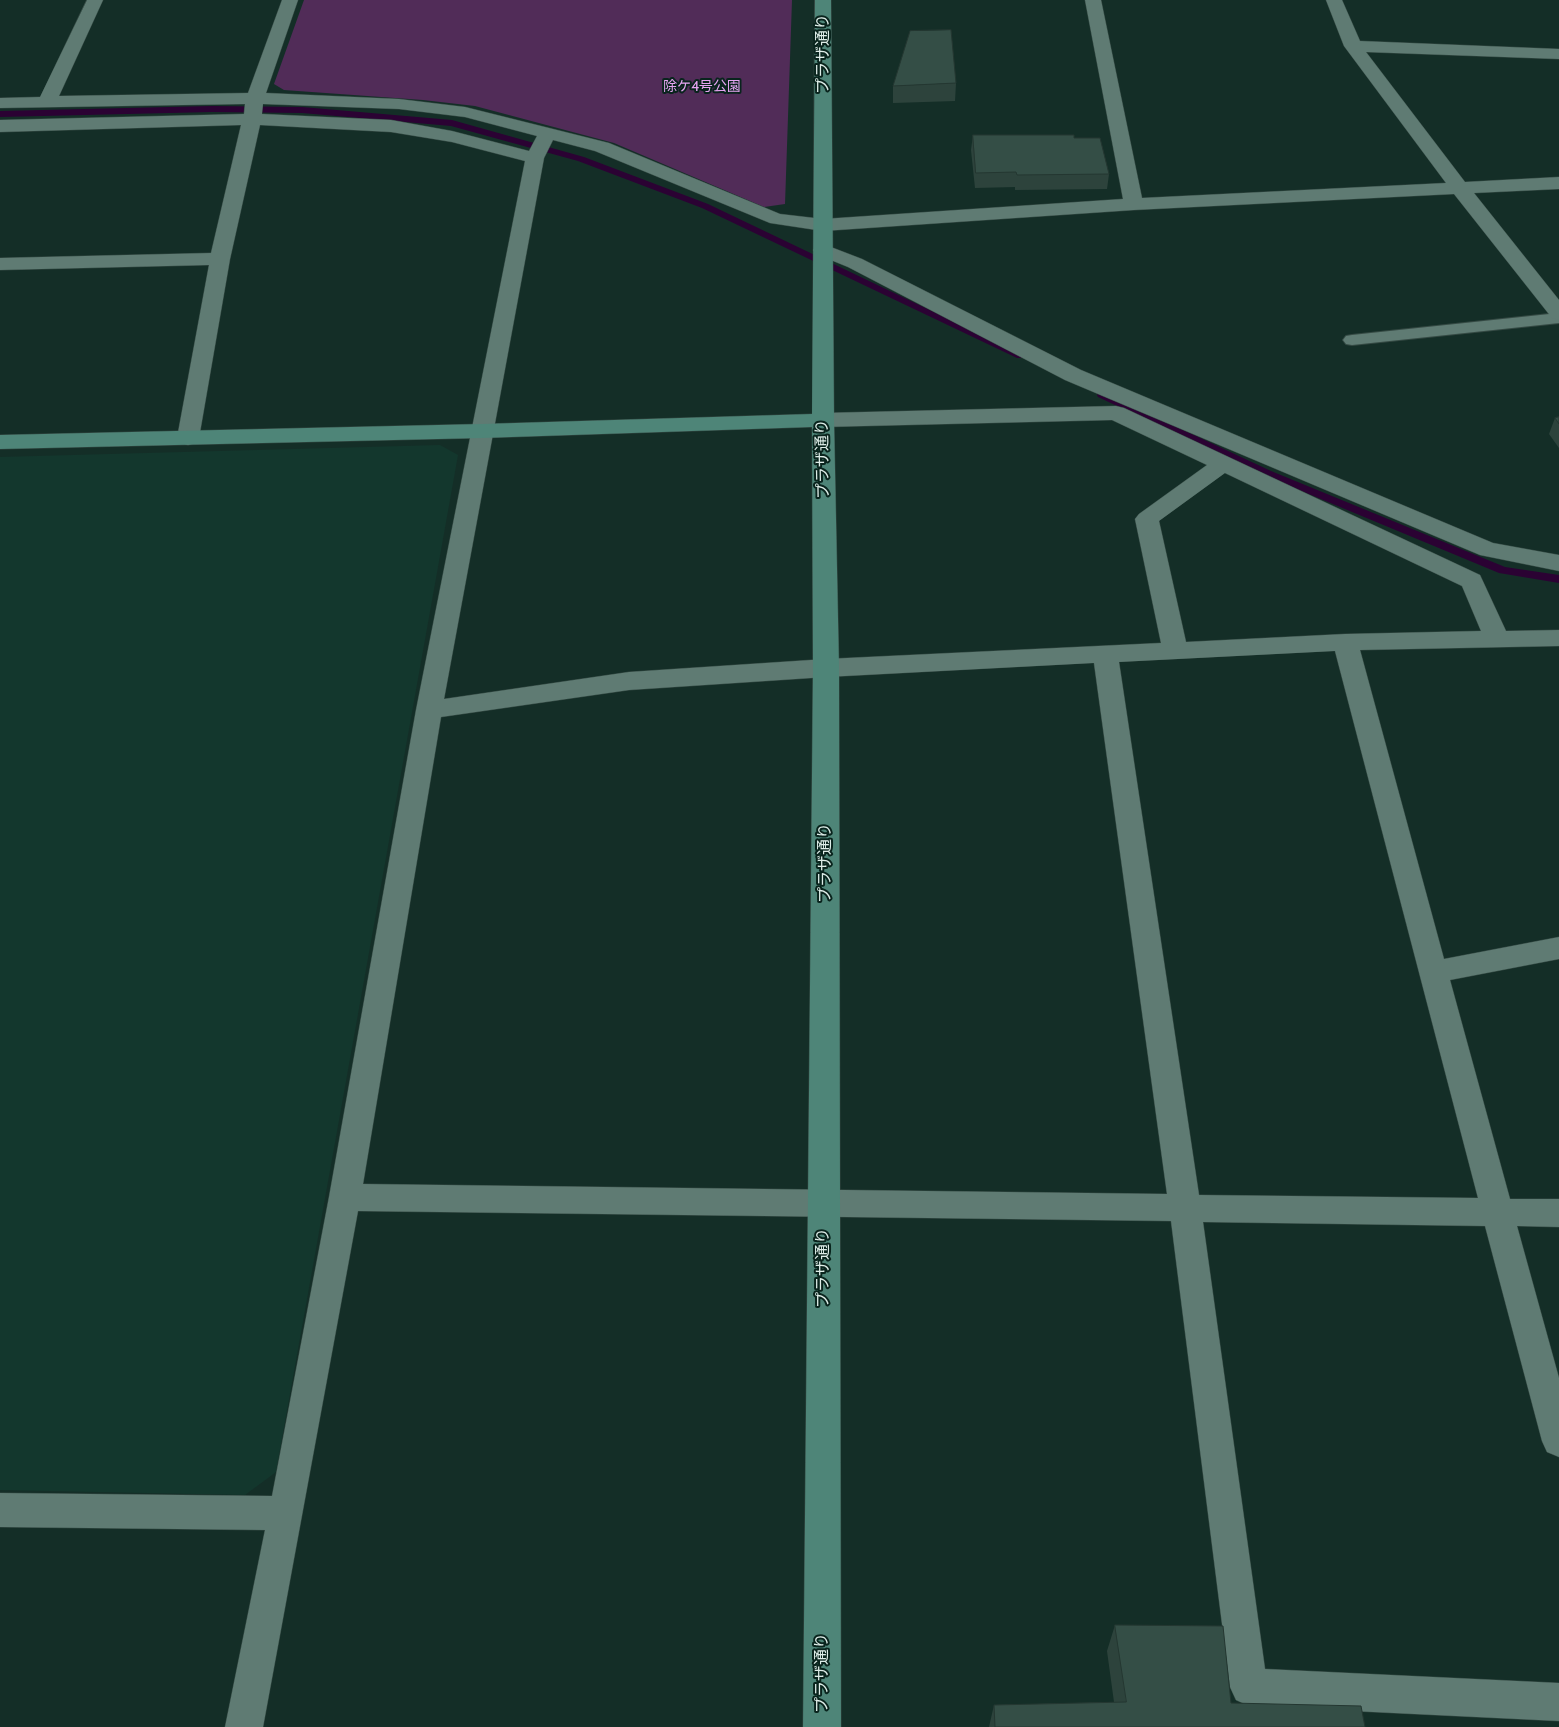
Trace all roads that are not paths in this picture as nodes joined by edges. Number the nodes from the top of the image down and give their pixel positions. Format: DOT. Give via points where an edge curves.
graph roads {
  1 [pos="95,0"];
  2 [pos="290,0"];
  3 [pos="823,0"];
  4 [pos="1093,0"];
  5 [pos="1334,0"];
  6 [pos="1353,46"];
  7 [pos="1559,54"];
  8 [pos="255,98"];
  9 [pos="47,102"];
  10 [pos="0,103"];
  11 [pos="252,118"];
  12 [pos="0,126"];
  13 [pos="548,132"];
  14 [pos="535,158"];
  15 [pos="1559,182"];
  16 [pos="1459,187"];
  17 [pos="1134,204"];
  18 [pos="822,237"];
  19 [pos="220,259"];
  20 [pos="0,264"];
  21 [pos="1559,314"];
  22 [pos="1559,318"];
  23 [pos="1352,340"];
  24 [pos="822,420"];
  25 [pos="482,431"];
  26 [pos="188,438"];
  27 [pos="0,442"];
  28 [pos="1223,464"];
  29 [pos="1559,562"];
  30 [pos="1559,638"];
  31 [pos="1497,639"];
  32 [pos="1344,642"];
  33 [pos="1175,650"];
  34 [pos="1105,654"];
  35 [pos="826,668"];
  36 [pos="429,710"];
  37 [pos="1559,948"];
  38 [pos="1433,972"];
  39 [pos="345,1197"];
  40 [pos="823,1204"];
  41 [pos="1185,1209"];
  42 [pos="1498,1213"];
  43 [pos="1559,1213"];
  44 [pos="1559,1441"];
  45 [pos="0,1510"];
  46 [pos="286,1514"];
  47 [pos="1559,1702"];
  48 [pos="244,1727"];
  49 [pos="822,1727"];
  1 -- 9 [label="street"];
  2 -- 8 [label="street"];
  3 -- 18 [label="street, プラザ通り"];
  4 -- 17 [label="street"];
  5 -- 6 [label="street"];
  6 -- 7 [label="street"];
  6 -- 16 [label="street"];
  8 -- 9 [label="street"];
  8 -- 11 [label="street"];
  8 -- 13 [label="street" via="399,104 465,112"];
  9 -- 10 [label="street"];
  11 -- 12 [label="street"];
  11 -- 14 [label="street" via="391,126"];
  11 -- 19 [label="street"];
  13 -- 14 [label="street"];
  13 -- 18 [label="street" via="602,147"];
  14 -- 25 [label="street"];
  15 -- 16 [label="street"];
  16 -- 17 [label="street"];
  16 -- 21 [label="street"];
  17 -- 18 [label="street"];
  18 -- 24 [label="street, プラザ通り"];
  18 -- 29 [label="street" via="855,263 1073,375 1488,550"];
  19 -- 20 [label="street"];
  19 -- 26 [label="street"];
  22 -- 23 [label="lane"];
  24 -- 25 [label="street"];
  24 -- 28 [label="street" via="1116,413"];
  24 -- 35 [label="street, プラザ通り"];
  25 -- 26 [label="street"];
  25 -- 36 [label="street"];
  26 -- 27 [label="street"];
  28 -- 31 [label="street" via="1472,581"];
  28 -- 33 [label="street" via="1147,520"];
  30 -- 31 [label="street"];
  31 -- 32 [label="street"];
  32 -- 33 [label="street"];
  32 -- 38 [label="street"];
  33 -- 34 [label="street"];
  34 -- 35 [label="street"];
  34 -- 41 [label="street"];
  35 -- 36 [label="street" via="629,681"];
  35 -- 40 [label="street, プラザ通り"];
  36 -- 39 [label="street"];
  37 -- 38 [label="street"];
  38 -- 42 [label="street"];
  39 -- 40 [label="street"];
  39 -- 46 [label="street"];
  40 -- 41 [label="street"];
  40 -- 49 [label="street, プラザ通り"];
  41 -- 42 [label="street"];
  41 -- 47 [label="street" via="1249,1687"];
  42 -- 43 [label="street"];
  42 -- 44 [label="street"];
  45 -- 46 [label="street"];
  46 -- 48 [label="street"];
}
